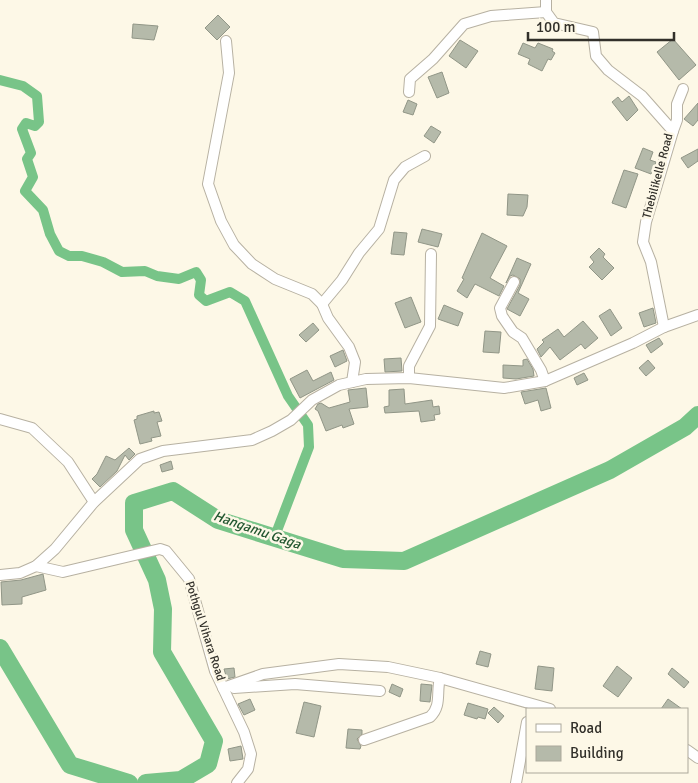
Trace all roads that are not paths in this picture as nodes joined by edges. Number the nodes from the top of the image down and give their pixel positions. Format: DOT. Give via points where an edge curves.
graph roads {
  1 [pos="546,0"];
  2 [pos="546,12"];
  3 [pos="226,40"];
  4 [pos="683,89"];
  5 [pos="409,92"];
  6 [pos="673,131"];
  7 [pos="425,156"];
  8 [pos="431,254"];
  9 [pos="514,282"];
  10 [pos="322,304"];
  11 [pos="698,315"];
  12 [pos="664,327"];
  13 [pos="409,378"];
  14 [pos="545,381"];
  15 [pos="352,382"];
  16 [pos="0,419"];
  17 [pos="94,502"];
  18 [pos="36,566"];
  19 [pos="0,575"];
  20 [pos="440,678"];
  21 [pos="223,688"];
  22 [pos="380,691"];
  23 [pos="530,706"];
  24 [pos="543,708"];
  25 [pos="526,728"];
  26 [pos="364,740"];
  27 [pos="237,783"];
  28 [pos="516,783"];
  1 -- 2 [label="street"];
  2 -- 5 [label="street" via="491,16 464,24 410,79"];
  2 -- 6 [label="street, Thebilikelle Road" via="554,23 593,32 596,56 608,70 642,96"];
  3 -- 10 [label="street" via="229,73 208,184 221,221 234,245 252,264 275,279 312,294"];
  4 -- 6 [label="street"];
  6 -- 12 [label="street, Thebilikelle Road" via="643,242"];
  7 -- 10 [label="street" via="405,167 394,180 379,230"];
  8 -- 13 [label="street" via="430,326 409,366"];
  9 -- 14 [label="street" via="500,308 502,316 513,332 522,338"];
  10 -- 15 [label="street" via="355,362"];
  11 -- 12 [label="street"];
  12 -- 14 [label="street"];
  13 -- 14 [label="street" via="504,388"];
  13 -- 15 [label="street"];
  15 -- 17 [label="street" via="339,385 312,400 291,420 252,440 163,451 140,459"];
  16 -- 17 [label="street" via="32,428 68,462"];
  17 -- 18 [label="street"];
  18 -- 19 [label="street" via="20,573"];
  18 -- 21 [label="street, Pothgul Vihara Road" via="63,572 160,549 166,551 189,579 215,671"];
  20 -- 21 [label="street" via="388,666 339,664 263,674"];
  20 -- 23 [label="street"];
  20 -- 26 [label="street" via="435,713"];
  21 -- 22 [label="street" via="295,684"];
  21 -- 27 [label="street, Pothgul Vihara Road" via="251,754 248,769"];
  23 -- 24 [label="street"];
  25 -- 28 [label="street"];
}
